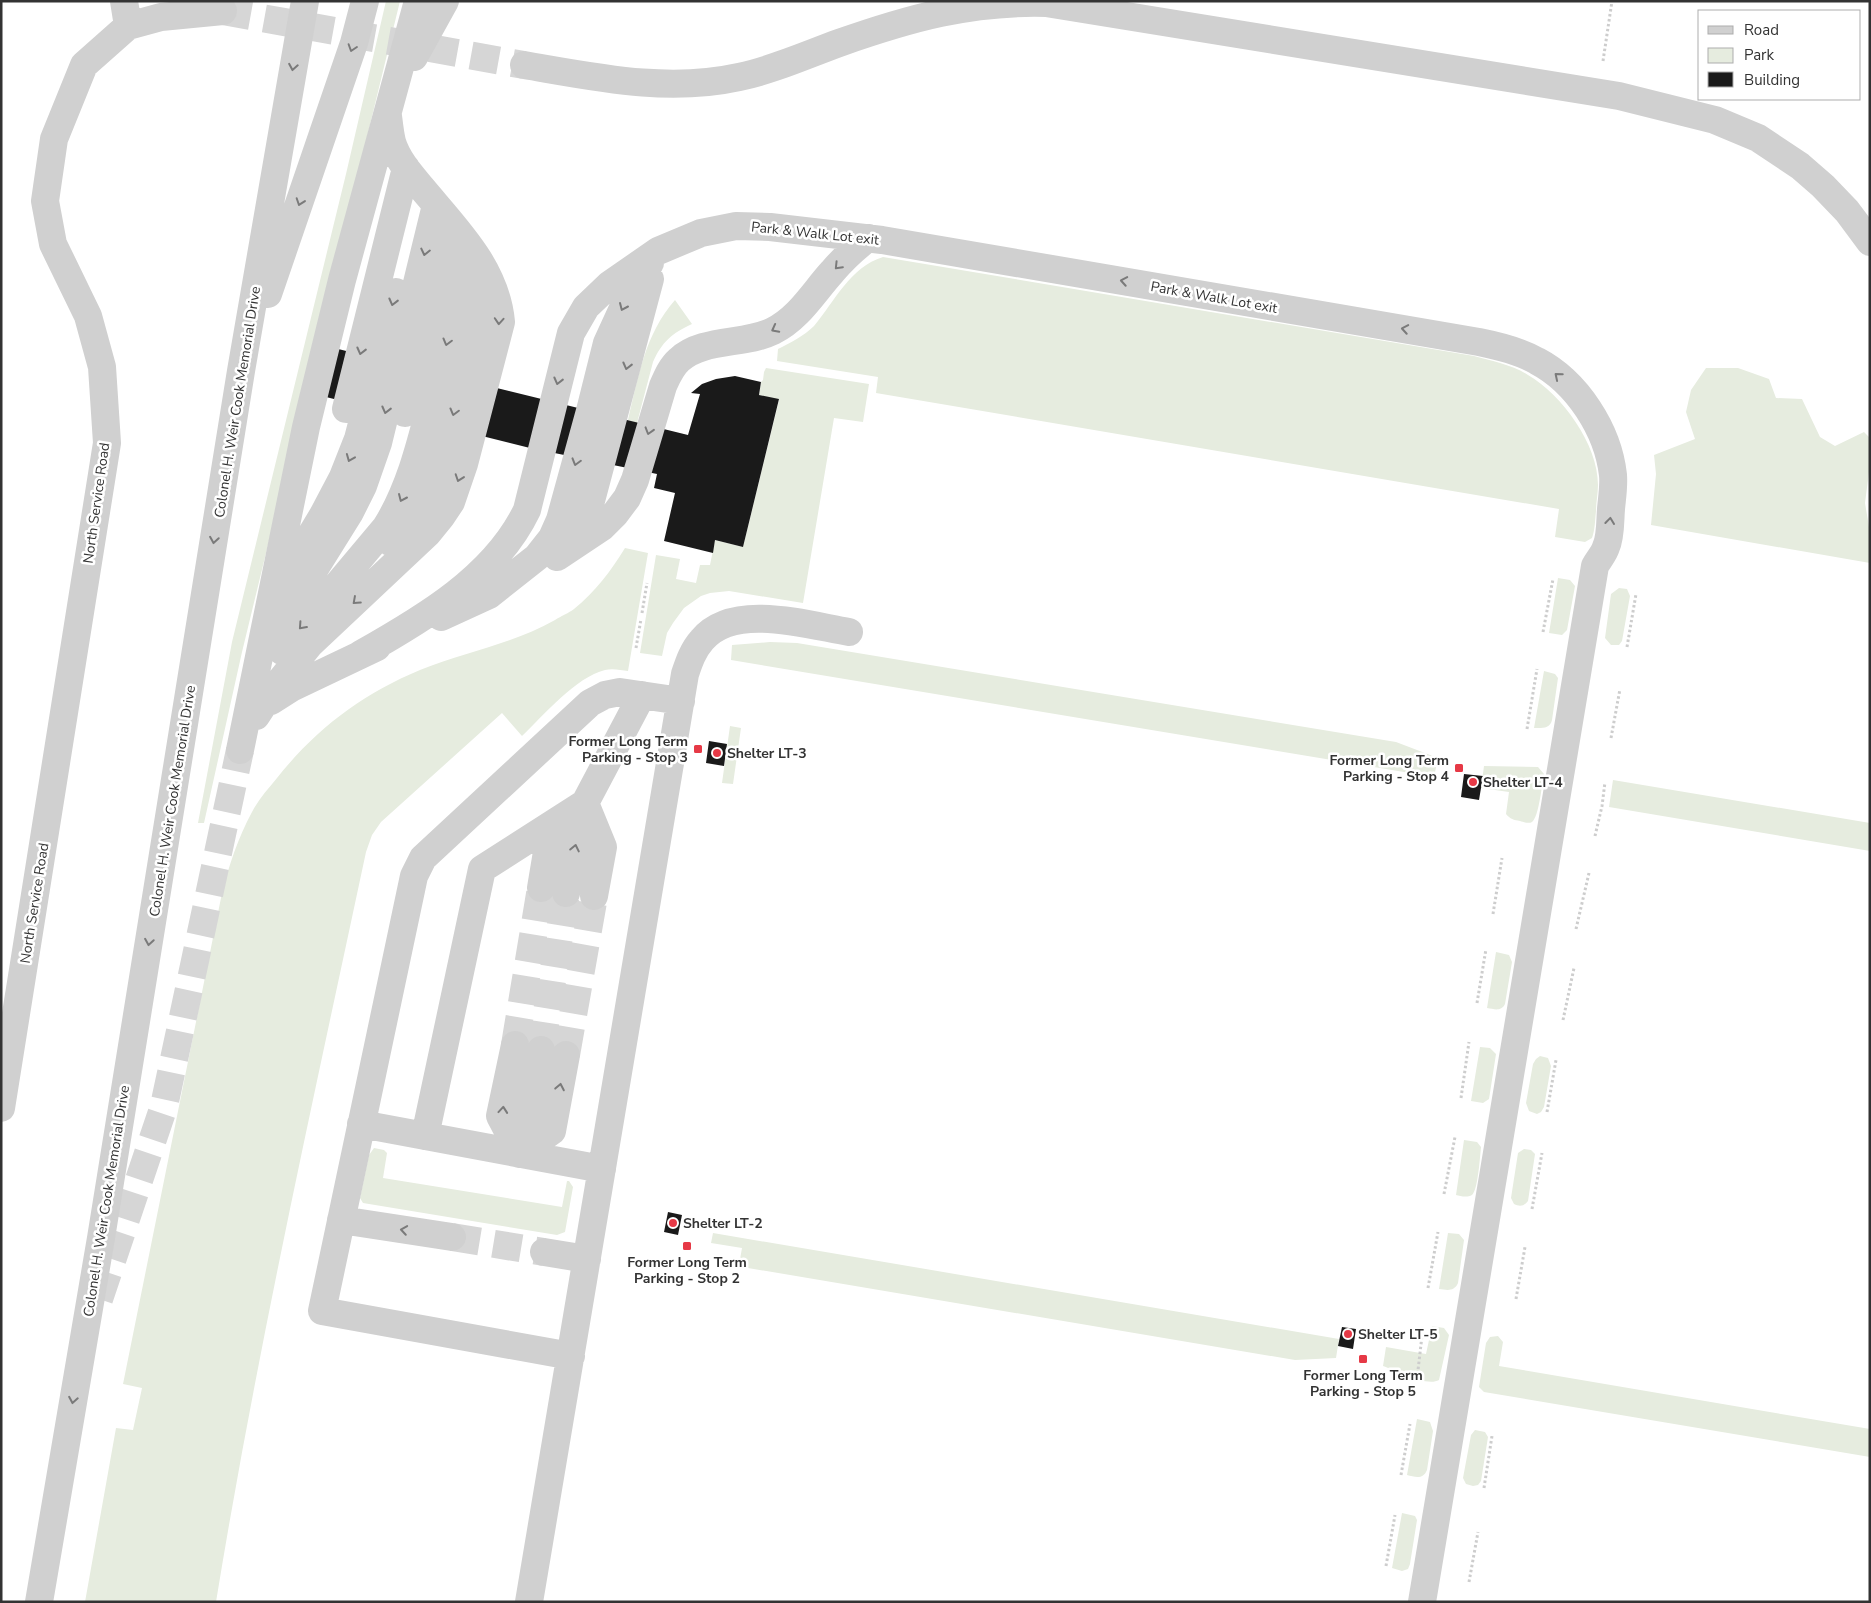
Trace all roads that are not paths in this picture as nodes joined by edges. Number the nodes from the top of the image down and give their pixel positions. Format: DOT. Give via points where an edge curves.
graph roads {
  1 [pos="304,1"];
  2 [pos="365,1"];
  3 [pos="445,1"];
  4 [pos="223,11"];
  5 [pos="415,13"];
  6 [pos="126,14"];
  7 [pos="524,65"];
  8 [pos="390,103"];
  9 [pos="392,143"];
  10 [pos="444,215"];
  11 [pos="868,238"];
  12 [pos="1870,242"];
  13 [pos="658,251"];
  14 [pos="242,371"];
  15 [pos="557,556"];
  16 [pos="280,575"];
  17 [pos="488,594"];
  18 [pos="275,622"];
  19 [pos="849,632"];
  20 [pos="361,654"];
  21 [pos="642,695"];
  22 [pos="681,701"];
  23 [pos="252,712"];
  24 [pos="240,750"];
  25 [pos="585,803"];
  26 [pos="553,890"];
  27 [pos="594,896"];
  28 [pos="1,1108"];
  29 [pos="361,1124"];
  30 [pos="426,1136"];
  31 [pos="520,1154"];
  32 [pos="602,1169"];
  33 [pos="341,1220"];
  34 [pos="452,1237"];
  35 [pos="544,1252"];
  36 [pos="587,1258"];
  37 [pos="570,1356"];
  38 [pos="60,1475"];
  39 [pos="39,1602"];
  40 [pos="50,1602"];
  41 [pos="529,1602"];
  42 [pos="1422,1602"];
  1 -- 14 [label="street, Colonel H. Weir Cook Memorial Drive, one-way"];
  2 -- 14 [label="street, one-way" via="354,43"];
  3 -- 8 [label="street"];
  4 -- 6 [label="street, North Service Road" via="161,16"];
  5 -- 8 [label="street"];
  6 -- 28 [label="street, North Service Road" via="84,65 54,139 45,201 53,244 88,316 102,367 107,443"];
  7 -- 12 [label="street" via="659,85 728,79 767,70 921,16 965,7 1046,3 1619,96 1715,120 1758,138 1800,166 1823,186"];
  8 -- 9 [label="street"];
  8 -- 16 [label="street" via="306,427"];
  9 -- 10 [label="street"];
  9 -- 16 [label="street" via="321,430"];
  10 -- 16 [label="street, one-way" via="339,435"];
  10 -- 18 [label="street, one-way" via="369,472 350,512"];
  10 -- 23 [label="street, one-way" via="465,262 418,453 405,490 386,528 290,638 275,660"];
  10 -- 23 [label="street, one-way" via="492,282 501,322 451,502 428,533 310,644"];
  11 -- 13 [label="street, Park & Walk Lot exit" via="736,226 701,233"];
  11 -- 15 [label="street, one-way" via="832,272 792,319 759,336 696,349 679,359 663,386 635,480 626,498 602,527"];
  42 -- 11 [label="street, Park & Walk Lot exit, one-way" via="1594,566 1607,546 1613,475 1600,429 1579,396 1553,371 1531,358 1479,342"];
  13 -- 15 [label="street, one-way" via="584,528 580,537"];
  13 -- 17 [label="street, one-way" via="629,295 607,343 552,538 537,556"];
  13 -- 20 [label="street, Park & Walk Lot exit, one-way" via="609,284 586,307 570,333 527,510 518,529 491,561 438,608"];
  14 -- 38 [label="street, Colonel H. Weir Cook Memorial Drive, one-way"];
  15 -- 17 [label="street"];
  16 -- 18 [label="street"];
  17 -- 20 [label="street"];
  18 -- 23 [label="street" via="256,671"];
  19 -- 22 [label="street" via="771,619 730,621 702,639 691,656"];
  20 -- 23 [label="street" via="293,687"];
  21 -- 22 [label="street"];
  21 -- 25 [label="street"];
  21 -- 29 [label="street" via="620,692 590,703 423,858 414,876"];
  22 -- 32 [label="street"];
  23 -- 24 [label="street"];
  26 -- 25 [label="street, one-way" via="549,840"];
  25 -- 27 [label="street" via="603,847"];
  25 -- 30 [label="street" via="482,869"];
  29 -- 30 [label="street"];
  29 -- 33 [label="street"];
  30 -- 31 [label="street"];
  31 -- 31 [label="street" via="500,1116 541,1050 552,1131"];
  31 -- 32 [label="street"];
  32 -- 36 [label="street"];
  34 -- 33 [label="street, one-way"];
  33 -- 37 [label="street" via="322,1311"];
  35 -- 36 [label="street"];
  36 -- 37 [label="street"];
  37 -- 41 [label="street"];
  38 -- 39 [label="street, Colonel H. Weir Cook Memorial Drive"];
  38 -- 40 [label="street"];
}
